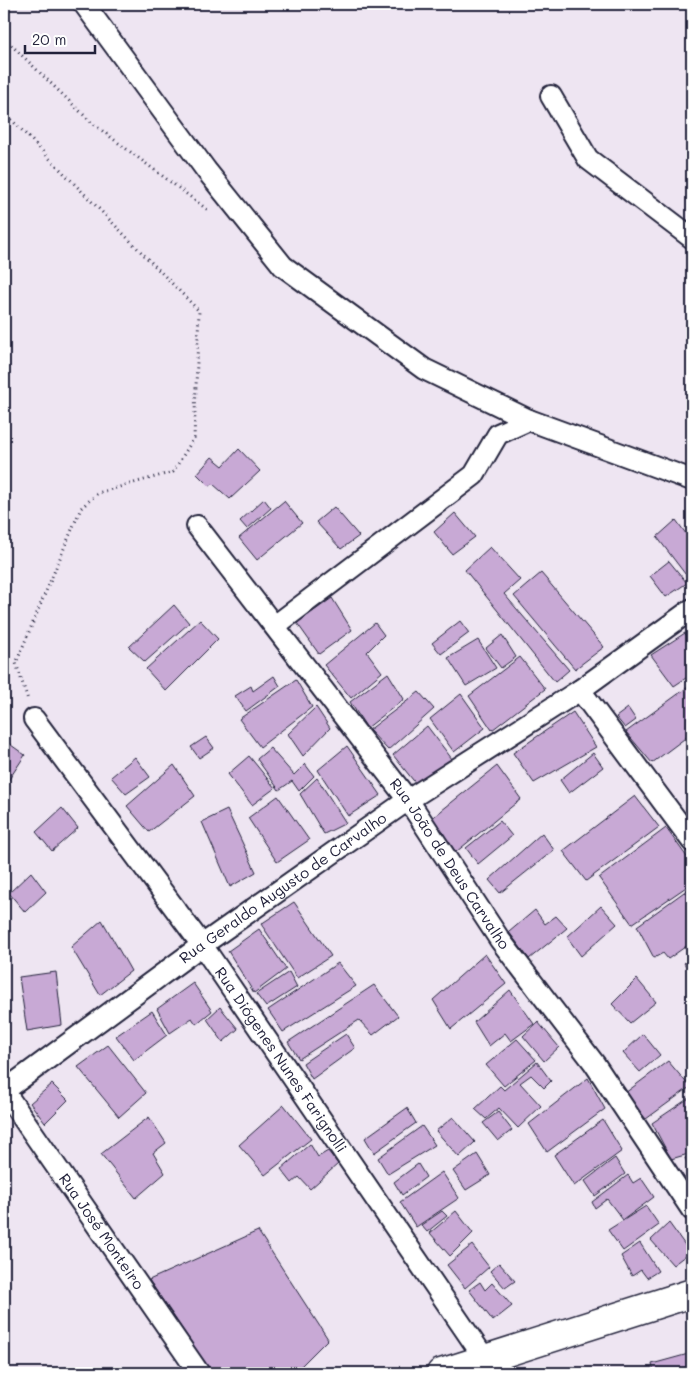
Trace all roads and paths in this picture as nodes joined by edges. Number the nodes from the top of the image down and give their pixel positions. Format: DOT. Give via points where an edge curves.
graph roads {
  1 [pos="84,4"];
  2 [pos="4,38"];
  3 [pos="551,96"];
  4 [pos="4,112"];
  5 [pos="211,212"];
  6 [pos="692,238"];
  7 [pos="529,420"];
  8 [pos="692,480"];
  9 [pos="197,526"];
  10 [pos="692,609"];
  11 [pos="276,626"];
  12 [pos="580,690"];
  13 [pos="34,719"];
  14 [pos="408,800"];
  15 [pos="692,842"];
  16 [pos="202,945"];
  17 [pos="4,1091"];
  18 [pos="692,1210"];
  19 [pos="692,1294"];
  20 [pos="485,1359"];
  21 [pos="199,1373"];
  22 [pos="441,1373"];
  1 -- 7 [label="street" via="206,170 283,266 424,369"];
  2 -- 5 [label="path" via="92,123"];
  3 -- 6 [label="street" via="588,159"];
  4 -- 13 [label="path" via="199,311 194,438 173,472 98,493 81,508 16,663"];
  7 -- 8 [label="street"];
  7 -- 11 [label="street" via="498,434 474,475"];
  9 -- 11 [label="street, Rua João de Deus Carvalho"];
  10 -- 12 [label="street, Rua Geraldo Augusto de Carvalho"];
  11 -- 14 [label="street, Rua João de Deus Carvalho"];
  12 -- 14 [label="street, Rua Geraldo Augusto de Carvalho"];
  12 -- 15 [label="street"];
  13 -- 16 [label="street, Rua Diógenes Nunes Farignolli"];
  14 -- 16 [label="street, Rua Geraldo Augusto de Carvalho"];
  14 -- 18 [label="street, Rua João de Deus Carvalho" via="500,940 594,1063"];
  16 -- 17 [label="street, Rua Geraldo Augusto de Carvalho"];
  16 -- 20 [label="street, Rua Diógenes Nunes Farignolli"];
  17 -- 21 [label="street, Rua José Monteiro"];
  19 -- 20 [label="highway"];
  20 -- 22 [label="highway"];
}
